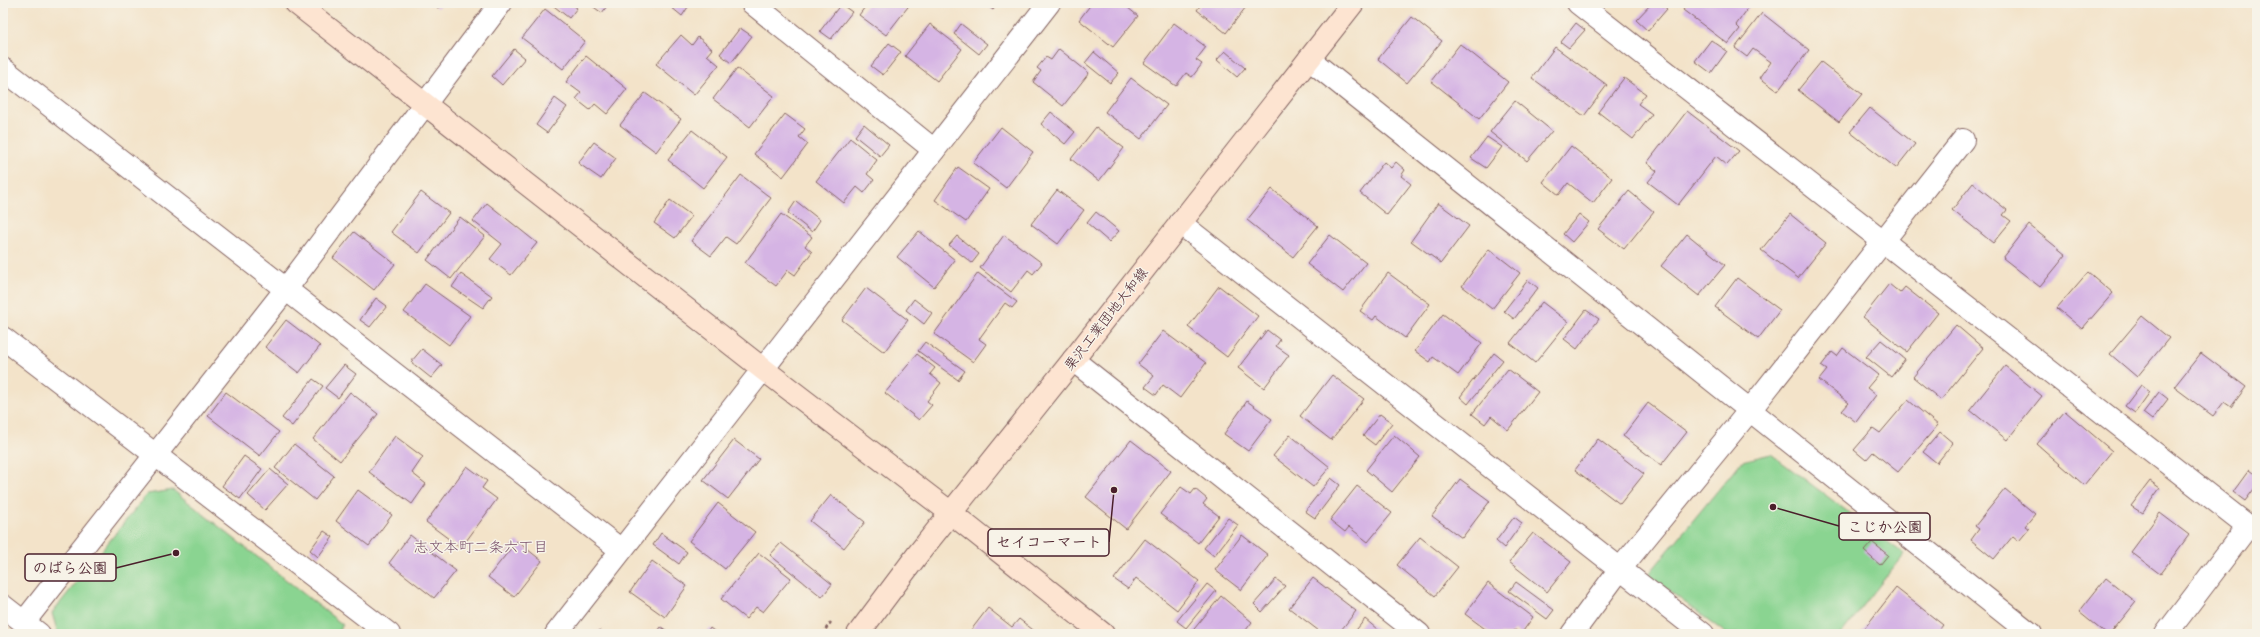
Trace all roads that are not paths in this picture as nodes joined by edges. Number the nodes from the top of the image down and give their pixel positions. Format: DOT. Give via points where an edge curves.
graph roads {
  1 [pos="296,3"];
  2 [pos="501,3"];
  3 [pos="752,3"];
  4 [pos="1049,3"];
  5 [pos="1354,3"];
  6 [pos="1578,3"];
  7 [pos="1309,59"];
  8 [pos="3,69"];
  9 [pos="426,105"];
  10 [pos="1963,140"];
  11 [pos="934,150"];
  12 [pos="1180,223"];
  13 [pos="1882,242"];
  14 [pos="286,289"];
  15 [pos="3,338"];
  16 [pos="1073,360"];
  17 [pos="763,369"];
  18 [pos="1750,410"];
  19 [pos="155,455"];
  20 [pos="951,512"];
  21 [pos="621,550"];
  22 [pos="1620,569"];
  23 [pos="3,606"];
  24 [pos="32,628"];
  25 [pos="389,634"];
  26 [pos="556,634"];
  27 [pos="858,634"];
  28 [pos="1103,634"];
  29 [pos="1419,634"];
  30 [pos="1572,634"];
  31 [pos="1703,634"];
  32 [pos="2031,634"];
  33 [pos="2166,634"];
  1 -- 9 [label="street"];
  2 -- 9 [label="street"];
  3 -- 11 [label="street"];
  4 -- 11 [label="street"];
  5 -- 7 [label="street, 栗沢工業団地大和線"];
  6 -- 13 [label="street"];
  7 -- 12 [label="street, 栗沢工業団地大和線"];
  7 -- 18 [label="street"];
  8 -- 14 [label="street"];
  9 -- 14 [label="street"];
  9 -- 17 [label="street"];
  10 -- 13 [label="street"];
  11 -- 17 [label="street"];
  12 -- 16 [label="street, 栗沢工業団地大和線"];
  12 -- 22 [label="street"];
  13 -- 18 [label="street"];
  13 -- 33 [label="street" via="2248,526"];
  14 -- 19 [label="street"];
  14 -- 21 [label="street"];
  15 -- 19 [label="street"];
  16 -- 20 [label="street, 栗沢工業団地大和線"];
  16 -- 29 [label="street"];
  17 -- 20 [label="street"];
  17 -- 21 [label="street"];
  18 -- 22 [label="street"];
  18 -- 32 [label="street"];
  19 -- 24 [label="street"];
  19 -- 25 [label="street"];
  20 -- 27 [label="street, 栗沢工業団地大和線"];
  20 -- 28 [label="street"];
  21 -- 26 [label="street"];
  22 -- 30 [label="street"];
  22 -- 31 [label="street"];
  23 -- 24 [label="street"];
}
